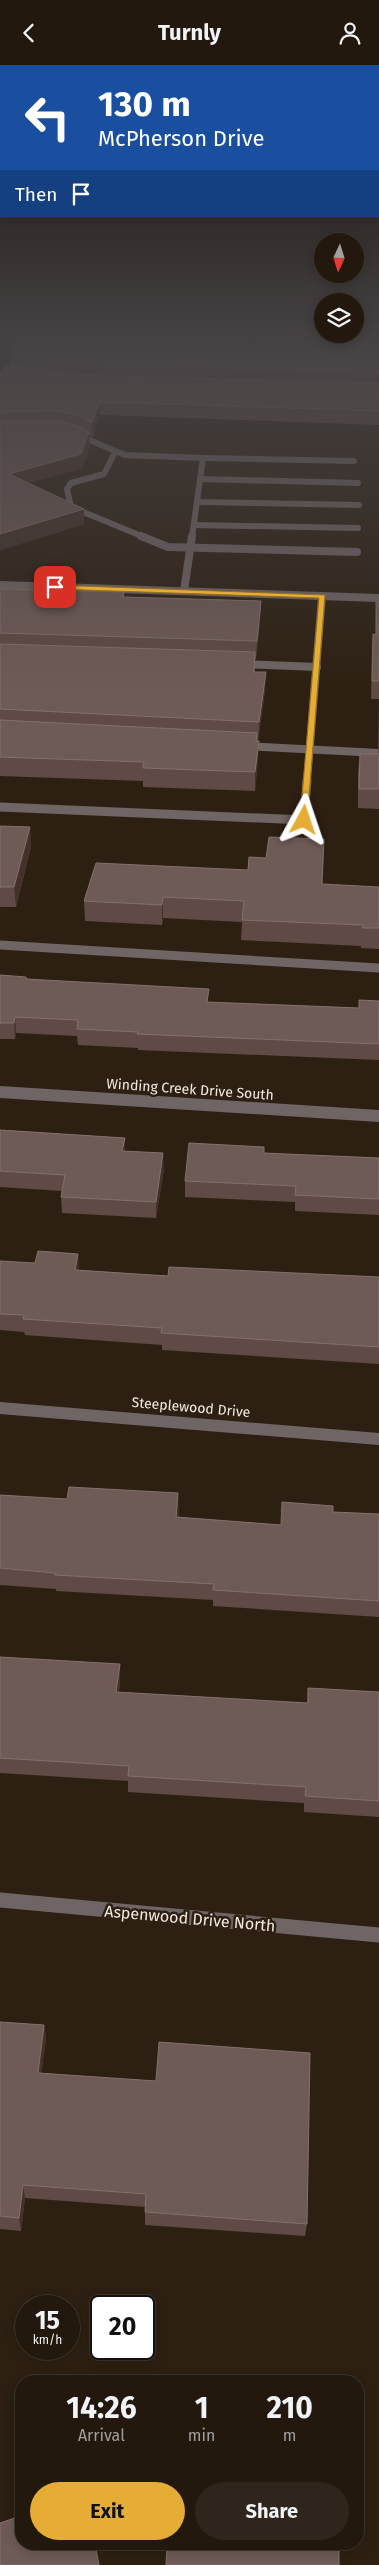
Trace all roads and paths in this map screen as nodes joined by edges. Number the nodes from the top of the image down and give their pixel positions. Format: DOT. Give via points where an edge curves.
graph roads {
  1 [pos="111,460"];
  2 [pos="203,460"];
  3 [pos="287,460"];
  4 [pos="354,461"];
  5 [pos="200,479"];
  6 [pos="358,483"];
  7 [pos="197,502"];
  8 [pos="359,505"];
  9 [pos="194,525"];
  10 [pos="358,528"];
  11 [pos="190,548"];
  12 [pos="357,552"];
  13 [pos="0,585"];
  14 [pos="184,591"];
  15 [pos="322,596"];
  16 [pos="379,598"];
  17 [pos="228,664"];
  18 [pos="316,667"];
  19 [pos="232,745"];
  20 [pos="310,749"];
  21 [pos="379,753"];
  22 [pos="0,807"];
  23 [pos="0,945"];
  24 [pos="379,968"];
  25 [pos="0,1092"];
  26 [pos="379,1116"];
  27 [pos="0,1408"];
  28 [pos="379,1439"];
  29 [pos="0,1900"];
  30 [pos="379,1935"];
  1 -- 11 [label="street" via="104,474 71,483 67,489 71,507 168,547"];
  2 -- 5 [label="street"];
  3 -- 4 [label="street"];
  5 -- 6 [label="street"];
  5 -- 7 [label="street"];
  7 -- 8 [label="street"];
  7 -- 9 [label="street"];
  9 -- 10 [label="street"];
  9 -- 11 [label="street"];
  11 -- 12 [label="street"];
  11 -- 14 [label="street"];
  13 -- 14 [label="street"];
  14 -- 15 [label="street"];
  15 -- 16 [label="street"];
  15 -- 18 [label="street"];
  17 -- 18 [label="street"];
  18 -- 20 [label="street"];
  19 -- 20 [label="street"];
  20 -- 21 [label="street"];
  20 -- 22 [label="street" via="304,820"];
  23 -- 24 [label="street"];
  25 -- 26 [label="street, Winding Creek Drive South"];
  27 -- 28 [label="street, Steeplewood Drive"];
  29 -- 30 [label="street, Aspenwood Drive North"];
}
